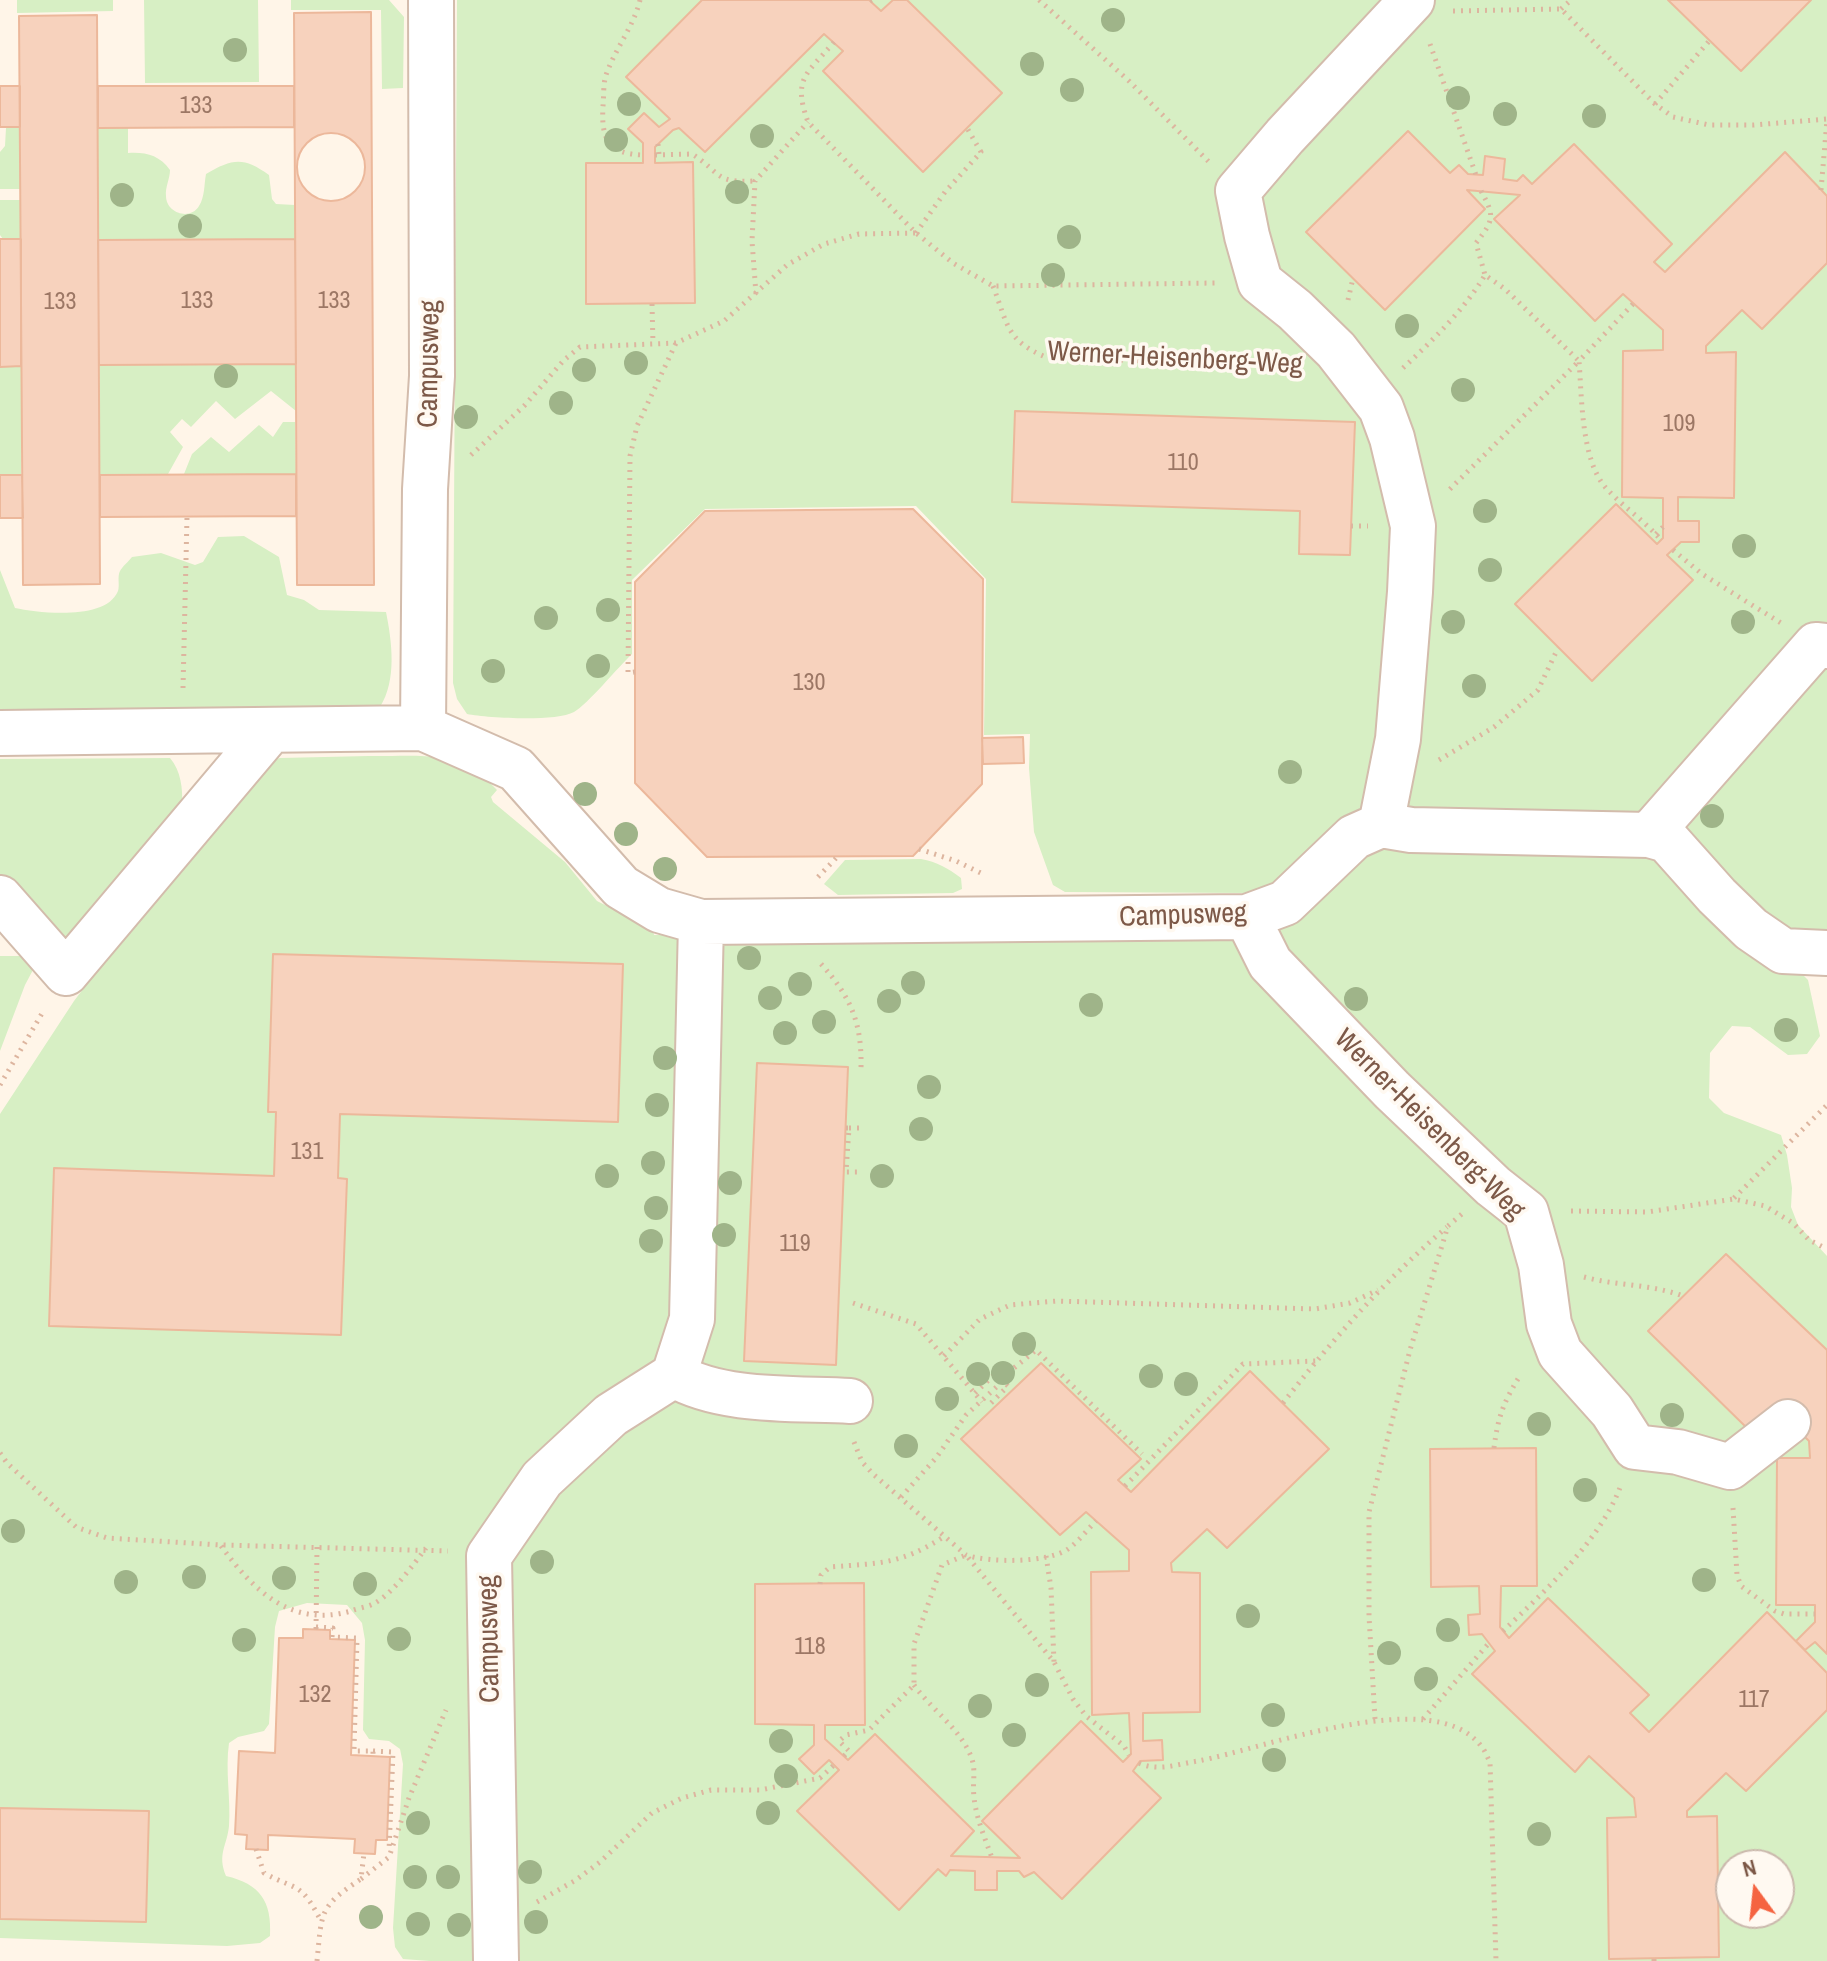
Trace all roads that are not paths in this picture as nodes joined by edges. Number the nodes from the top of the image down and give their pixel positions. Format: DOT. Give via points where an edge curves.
graph roads {
  1 [pos="431,0"];
  2 [pos="1412,8"];
  3 [pos="1822,646"];
  4 [pos="423,728"];
  5 [pos="270,731"];
  6 [pos="0,733"];
  7 [pos="1384,809"];
  8 [pos="1649,835"];
  9 [pos="0,898"];
  10 [pos="1247,917"];
  11 [pos="701,922"];
  12 [pos="1827,953"];
  13 [pos="674,1375"];
  14 [pos="850,1401"];
  15 [pos="1788,1422"];
  16 [pos="496,1943"];
  1 -- 4 [label="street, Campusweg" via="432,376 425,489"];
  2 -- 7 [label="street, Werner-Heisenberg-Weg" via="1238,191 1260,282 1295,310 1381,408 1413,526 1398,739"];
  3 -- 8 [label="street"];
  4 -- 5 [label="street, Campusweg"];
  4 -- 11 [label="street, Campusweg" via="516,769 621,887 659,910"];
  5 -- 6 [label="street, Campusweg"];
  5 -- 9 [label="street" via="66,973"];
  7 -- 8 [label="street" via="1411,830"];
  7 -- 10 [label="street, Campusweg" via="1285,903"];
  8 -- 12 [label="street" via="1667,840 1751,929 1783,951"];
  10 -- 11 [label="street, Campusweg" via="802,903"];
  10 -- 15 [label="street, Werner-Heisenberg-Weg" via="1270,963 1392,1090 1510,1199 1541,1265 1549,1324 1560,1353 1612,1411 1635,1447 1730,1467"];
  11 -- 13 [label="street" via="692,1319"];
  13 -- 14 [label="street" via="715,1393"];
  13 -- 16 [label="street, Campusweg" via="611,1415 542,1479 489,1556"];
}
